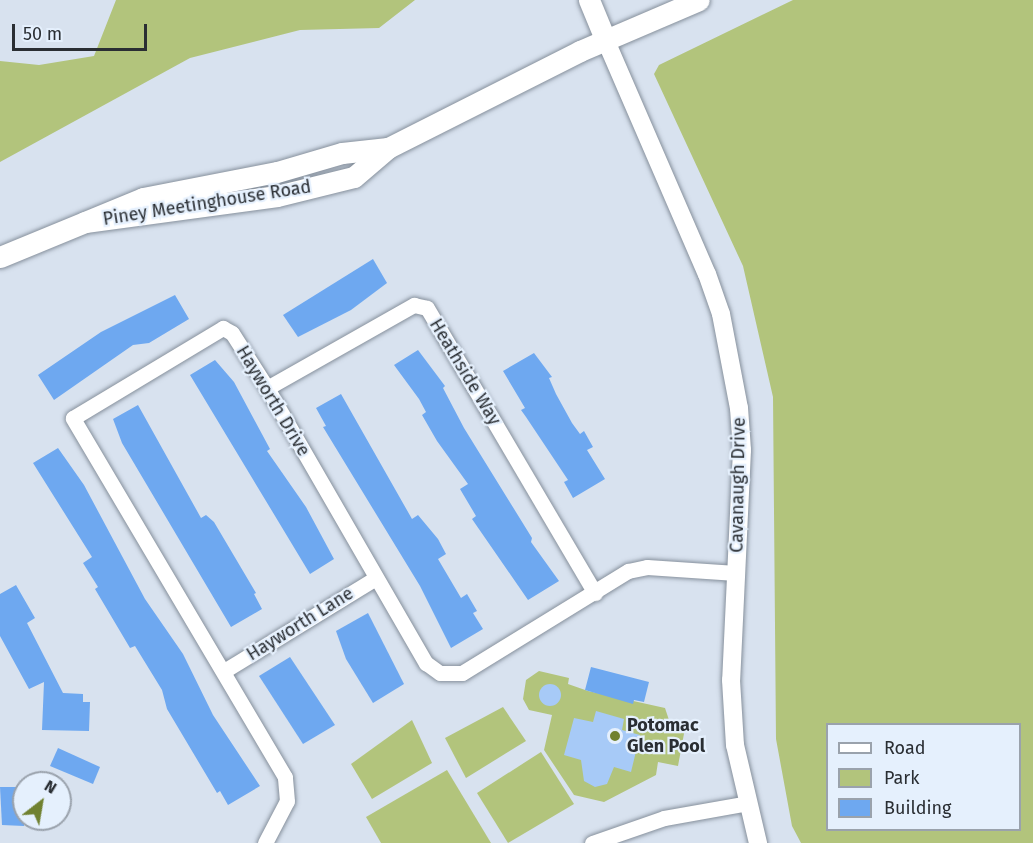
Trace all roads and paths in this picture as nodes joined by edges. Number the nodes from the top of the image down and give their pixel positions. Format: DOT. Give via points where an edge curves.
graph roads {
  1 [pos="589,0"];
  2 [pos="699,0"];
  3 [pos="606,41"];
  4 [pos="0,257"];
  5 [pos="267,388"];
  6 [pos="736,573"];
  7 [pos="376,578"];
  8 [pos="595,592"];
  9 [pos="224,671"];
  10 [pos="748,803"];
  11 [pos="265,843"];
  12 [pos="592,843"];
  13 [pos="758,843"];
  1 -- 3 [label="main road"];
  2 -- 3 [label="main road, Piney Meetinghouse Road"];
  3 -- 4 [label="main road, Piney Meetinghouse Road" via="388,147 354,177 277,196 86,222"];
  3 -- 6 [label="street, Cavanaugh Drive" via="721,314 739,408 742,450"];
  5 -- 7 [label="street, Hayworth Drive"];
  5 -- 8 [label="street, Heathside Way" via="414,305 427,308"];
  5 -- 9 [label="street, Hayworth Drive" via="232,333 223,328 73,418"];
  6 -- 8 [label="street, Hayworth Drive" via="647,567 628,571"];
  6 -- 10 [label="street, Cavanaugh Drive" via="731,680 735,745"];
  7 -- 8 [label="street, Hayworth Drive" via="426,663 440,673 462,673"];
  7 -- 9 [label="street, Hayworth Lane"];
  9 -- 11 [label="street, Hayworth Drive" via="285,777 287,801"];
  10 -- 12 [label="street" via="664,819"];
  10 -- 13 [label="street, Cavanaugh Drive"];
}
